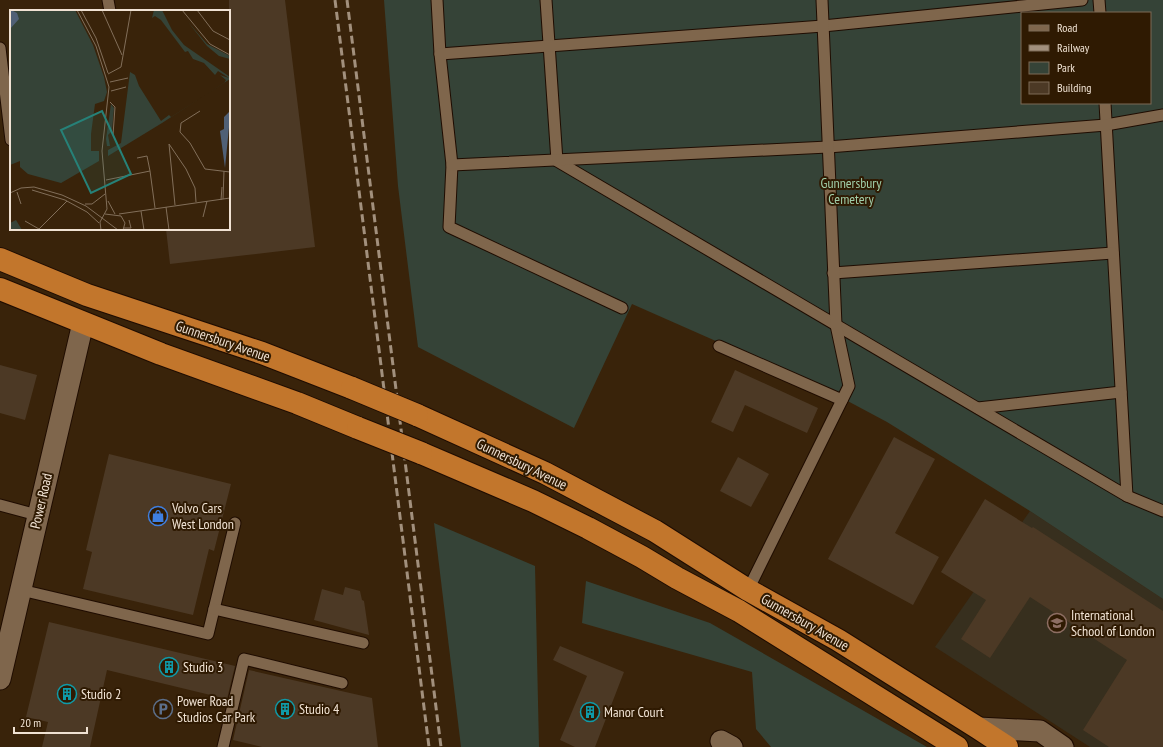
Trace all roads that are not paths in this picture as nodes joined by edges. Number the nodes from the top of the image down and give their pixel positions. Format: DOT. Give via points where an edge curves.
graph roads {
  1 [pos="108,0"];
  2 [pos="437,0"];
  3 [pos="546,0"];
  4 [pos="822,0"];
  5 [pos="1082,0"];
  6 [pos="1099,0"];
  7 [pos="110,10"];
  8 [pos="1100,12"];
  9 [pos="823,26"];
  10 [pos="549,46"];
  11 [pos="0,48"];
  12 [pos="440,54"];
  13 [pos="1105,104"];
  14 [pos="1163,115"];
  15 [pos="1106,125"];
  16 [pos="10,132"];
  17 [pos="828,148"];
  18 [pos="557,161"];
  19 [pos="452,165"];
  20 [pos="1113,253"];
  21 [pos="0,259"];
  22 [pos="833,273"];
  23 [pos="0,289"];
  24 [pos="622,308"];
  25 [pos="83,323"];
  26 [pos="836,325"];
  27 [pos="719,346"];
  28 [pos="1122,392"];
  29 [pos="842,400"];
  30 [pos="978,408"];
  31 [pos="1128,496"];
  32 [pos="0,505"];
  33 [pos="1163,511"];
  34 [pos="37,515"];
  35 [pos="234,523"];
  36 [pos="21,590"];
  37 [pos="748,590"];
  38 [pos="214,609"];
  39 [pos="4,641"];
  40 [pos="363,643"];
  41 [pos="0,679"];
  42 [pos="342,683"];
  43 [pos="978,728"];
  44 [pos="223,747"];
  45 [pos="957,747"];
  46 [pos="1007,747"];
  47 [pos="1063,747"];
  1 -- 7 [label="lane"];
  2 -- 12 [label="lane"];
  3 -- 10 [label="lane"];
  4 -- 9 [label="lane"];
  5 -- 9 [label="lane"];
  6 -- 8 [label="lane"];
  9 -- 10 [label="lane"];
  9 -- 17 [label="lane"];
  10 -- 12 [label="lane"];
  10 -- 18 [label="lane"];
  11 -- 16 [label="lane"];
  12 -- 19 [label="lane"];
  13 -- 15 [label="lane"];
  14 -- 15 [label="lane"];
  15 -- 17 [label="lane"];
  15 -- 20 [label="lane"];
  17 -- 18 [label="lane"];
  17 -- 22 [label="lane"];
  18 -- 19 [label="lane"];
  18 -- 26 [label="lane"];
  19 -- 24 [label="lane" via="449,227"];
  20 -- 22 [label="lane"];
  20 -- 28 [label="lane"];
  21 -- 37 [label="highway, Gunnersbury Avenue, bridge" via="87,295 262,353 417,415 545,473 655,531"];
  22 -- 26 [label="lane"];
  23 -- 25 [label="highway, Gunnersbury Avenue"];
  25 -- 34 [label="street, Power Road"];
  25 -- 45 [label="highway, Gunnersbury Avenue, bridge" via="297,403 421,453 588,528 739,611"];
  26 -- 29 [label="lane" via="849,386"];
  26 -- 30 [label="lane"];
  27 -- 29 [label="lane"];
  28 -- 30 [label="lane"];
  28 -- 31 [label="lane"];
  29 -- 37 [label="lane"];
  30 -- 31 [label="lane"];
  31 -- 33 [label="lane"];
  32 -- 34 [label="lane"];
  34 -- 36 [label="street, Power Road"];
  35 -- 38 [label="lane"];
  36 -- 38 [label="lane" via="208,634"];
  36 -- 39 [label="street, Power Road"];
  37 -- 43 [label="highway, Gunnersbury Avenue" via="838,640"];
  38 -- 40 [label="lane"];
  39 -- 41 [label="street, Power Road"];
  42 -- 44 [label="lane" via="244,659"];
  43 -- 46 [label="highway, Gunnersbury Avenue"];
  43 -- 47 [label="street" via="1040,731"];
}
